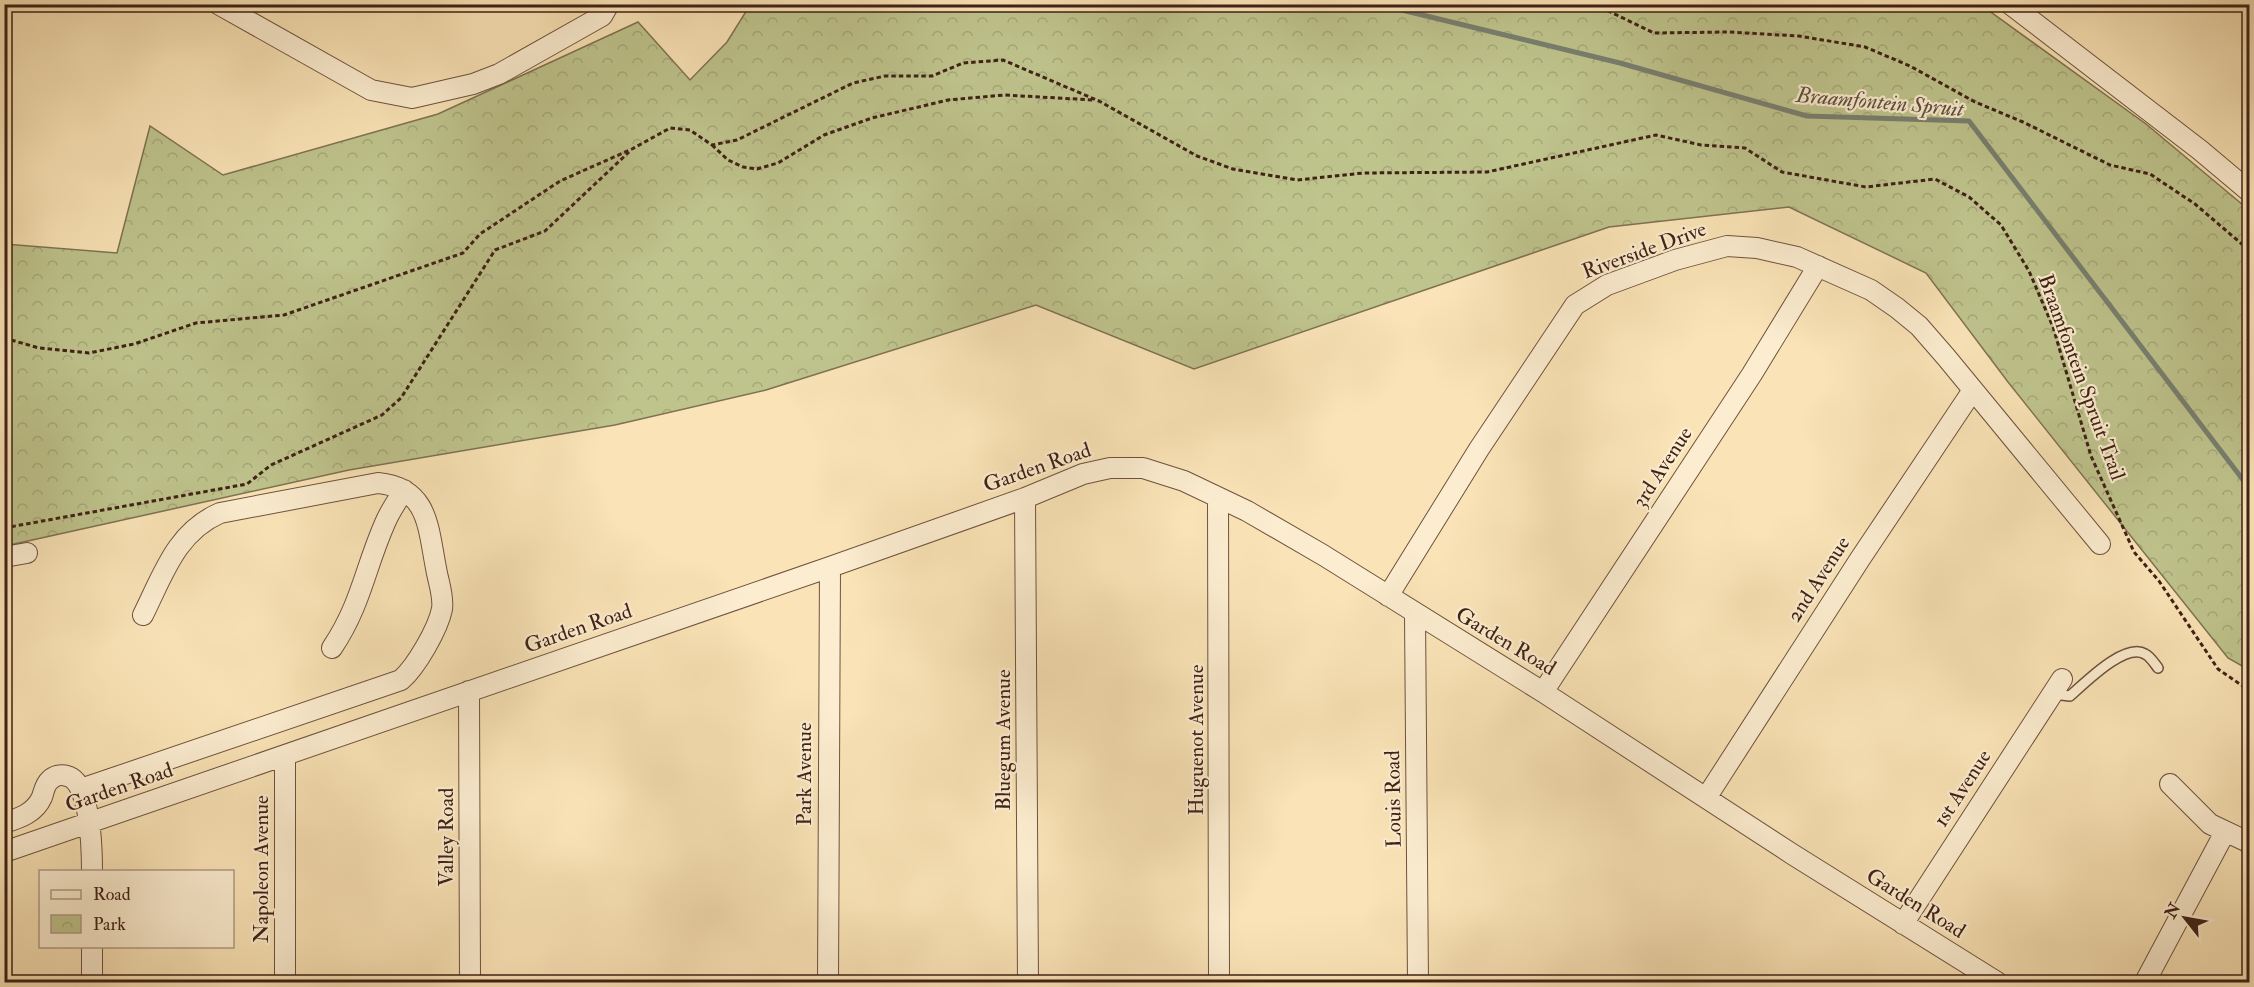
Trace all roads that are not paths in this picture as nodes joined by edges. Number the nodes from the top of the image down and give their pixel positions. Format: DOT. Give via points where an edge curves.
graph roads {
  1 [pos="218,4"];
  2 [pos="2010,4"];
  3 [pos="606,10"];
  4 [pos="2242,186"];
  5 [pos="1818,266"];
  6 [pos="1973,390"];
  7 [pos="404,490"];
  8 [pos="1025,498"];
  9 [pos="1218,498"];
  10 [pos="2100,544"];
  11 [pos="27,553"];
  12 [pos="4,557"];
  13 [pos="830,567"];
  14 [pos="1388,596"];
  15 [pos="143,615"];
  16 [pos="1415,615"];
  17 [pos="332,648"];
  18 [pos="2158,668"];
  19 [pos="2057,686"];
  20 [pos="469,691"];
  21 [pos="1543,692"];
  22 [pos="285,755"];
  23 [pos="2169,784"];
  24 [pos="81,789"];
  25 [pos="1706,798"];
  26 [pos="4,823"];
  27 [pos="89,823"];
  28 [pos="2225,832"];
  29 [pos="2250,843"];
  30 [pos="4,852"];
  31 [pos="92,870"];
  32 [pos="1903,924"];
  33 [pos="92,948"];
  34 [pos="92,982"];
  35 [pos="285,982"];
  36 [pos="470,982"];
  37 [pos="828,982"];
  38 [pos="1028,982"];
  39 [pos="1219,982"];
  40 [pos="1418,982"];
  41 [pos="1994,982"];
  42 [pos="2145,982"];
  1 -- 3 [label="street" via="371,90 412,98 499,74"];
  2 -- 4 [label="street"];
  5 -- 6 [label="street, Riverside Drive" via="1871,290 1897,308 1919,326"];
  5 -- 14 [label="street, Riverside Drive" via="1774,250 1727,246 1675,260 1585,297 1566,315"];
  5 -- 21 [label="street, 3rd Avenue" via="1752,374"];
  6 -- 10 [label="street, Riverside Drive"];
  6 -- 25 [label="street, 2nd Avenue"];
  7 -- 15 [label="street" via="389,484 368,484 208,518 179,543"];
  7 -- 17 [label="street" via="386,520 362,593"];
  7 -- 24 [label="street" via="416,500 426,518 442,605 431,634 405,676 388,686"];
  8 -- 9 [label="street, Garden Road" via="1083,474 1125,466 1161,472"];
  8 -- 13 [label="street, Garden Road"];
  8 -- 38 [label="street, Bluegum Avenue"];
  9 -- 14 [label="street, Garden Road" via="1278,528"];
  9 -- 39 [label="street, Huguenot Avenue"];
  11 -- 12 [label="street"];
  13 -- 20 [label="street, Garden Road"];
  13 -- 37 [label="street, Park Avenue"];
  14 -- 16 [label="street, Garden Road"];
  16 -- 21 [label="street, Garden Road"];
  16 -- 40 [label="street, Louis Road"];
  18 -- 19 [label="lane" via="2145,654 2133,651 2120,655 2070,696"];
  19 -- 32 [label="street, 1st Avenue"];
  20 -- 22 [label="street, Garden Road"];
  20 -- 36 [label="street, Valley Road"];
  21 -- 25 [label="street, Garden Road"];
  22 -- 27 [label="street, Garden Road"];
  22 -- 35 [label="street, Napoleon Avenue"];
  23 -- 28 [label="street" via="2200,816"];
  24 -- 26 [label="street" via="72,777 56,776 49,780 32,810"];
  24 -- 27 [label="street"];
  25 -- 32 [label="street, Garden Road"];
  27 -- 30 [label="street, Garden Road"];
  27 -- 31 [label="street"];
  28 -- 29 [label="street"];
  28 -- 42 [label="street"];
  32 -- 41 [label="street, Garden Road"];
  33 -- 34 [label="street"];
}
